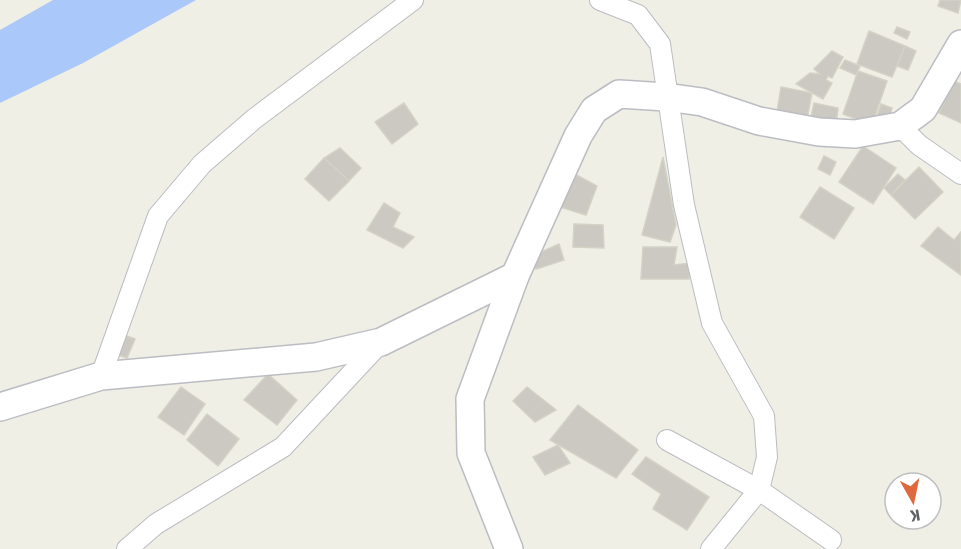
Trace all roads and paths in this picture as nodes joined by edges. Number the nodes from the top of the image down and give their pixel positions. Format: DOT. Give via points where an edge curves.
graph roads {
  1 [pos="413,0"];
  2 [pos="600,0"];
  3 [pos="961,44"];
  4 [pos="666,97"];
  5 [pos="900,126"];
  6 [pos="961,174"];
  7 [pos="515,276"];
  8 [pos="381,342"];
  9 [pos="101,376"];
  10 [pos="0,408"];
  11 [pos="667,440"];
  12 [pos="759,490"];
  13 [pos="831,540"];
  14 [pos="127,549"];
  15 [pos="509,549"];
  16 [pos="711,549"];
  1 -- 9 [label="street" via="254,119 202,164 158,216"];
  2 -- 4 [label="street" via="638,15 660,44"];
  3 -- 5 [label="street" via="923,109"];
  4 -- 5 [label="street" via="702,102 759,122 819,132 855,134"];
  4 -- 7 [label="street" via="619,94 594,110 573,146"];
  4 -- 12 [label="street" via="684,206 712,323 764,416 767,457"];
  5 -- 6 [label="street" via="919,145"];
  7 -- 8 [label="street"];
  7 -- 15 [label="street" via="470,399 471,453"];
  8 -- 9 [label="street" via="316,357"];
  8 -- 14 [label="street" via="283,447 156,524"];
  9 -- 10 [label="street"];
  11 -- 12 [label="street"];
  12 -- 13 [label="street"];
  12 -- 16 [label="street"];
}
